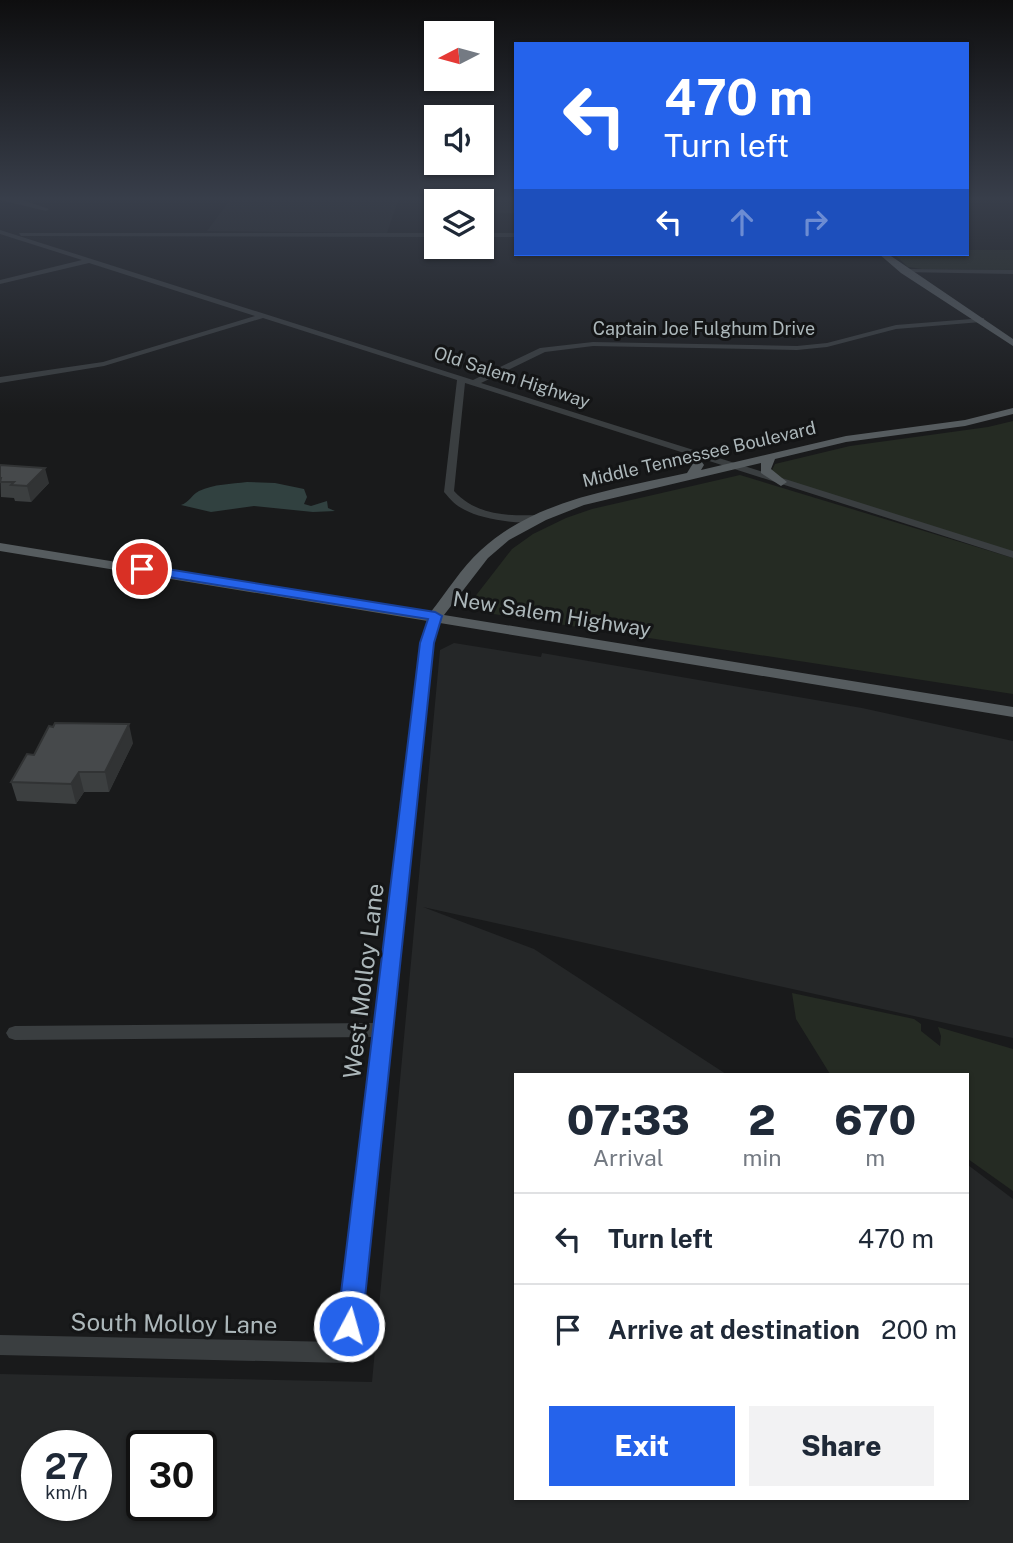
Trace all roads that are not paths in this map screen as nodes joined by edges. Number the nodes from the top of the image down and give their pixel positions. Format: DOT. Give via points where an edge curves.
graph roads {
  1 [pos="49,270"];
  2 [pos="120,270"];
  3 [pos="904,271"];
  4 [pos="1013,272"];
  5 [pos="0,282"];
  6 [pos="262,316"];
  7 [pos="981,320"];
  8 [pos="1013,343"];
  9 [pos="461,379"];
  10 [pos="0,380"];
  11 [pos="474,383"];
  12 [pos="1013,411"];
  13 [pos="690,453"];
  14 [pos="771,457"];
  15 [pos="730,467"];
  16 [pos="691,476"];
  17 [pos="781,482"];
  18 [pos="492,517"];
  19 [pos="540,518"];
  20 [pos="502,540"];
  21 [pos="0,547"];
  22 [pos="1013,555"];
  23 [pos="435,616"];
  24 [pos="1013,712"];
  25 [pos="382,1030"];
  26 [pos="15,1033"];
  27 [pos="0,1345"];
  28 [pos="346,1353"];
  1 -- 5 [label="street"];
  2 -- 6 [label="street, Old Salem Highway"];
  3 -- 4 [label="street"];
  3 -- 7 [label="main road"];
  6 -- 9 [label="street, Old Salem Highway"];
  6 -- 10 [label="street" via="104,364"];
  7 -- 8 [label="main road"];
  7 -- 11 [label="street, Captain Joe Fulghum Drive" via="896,327 797,348 562,346 528,355"];
  9 -- 11 [label="street, Old Salem Highway"];
  9 -- 18 [label="street" via="449,492 465,506"];
  11 -- 13 [label="street, Old Salem Highway"];
  12 -- 14 [label="main road, Middle Tennessee Boulevard" via="965,423 846,439"];
  13 -- 15 [label="street, Old Salem Highway"];
  13 -- 16 [label="main road" via="698,465"];
  14 -- 15 [label="main road, Middle Tennessee Boulevard"];
  14 -- 17 [label="main road" via="765,470"];
  15 -- 16 [label="main road, Middle Tennessee Boulevard"];
  15 -- 17 [label="street, Old Salem Highway"];
  16 -- 19 [label="main road, Middle Tennessee Boulevard" via="580,502"];
  17 -- 22 [label="street, Old Salem Highway"];
  18 -- 19 [label="street"];
  18 -- 20 [label="street"];
  19 -- 20 [label="main road, Middle Tennessee Boulevard"];
  20 -- 23 [label="main road, Middle Tennessee Boulevard" via="484,554"];
  21 -- 23 [label="main road, New Salem Highway"];
  23 -- 24 [label="main road, New Salem Highway"];
  23 -- 25 [label="street, West Molloy Lane" via="427,643"];
  25 -- 26 [label="street"];
  25 -- 28 [label="street, West Molloy Lane"];
  27 -- 28 [label="street, South Molloy Lane"];
}
